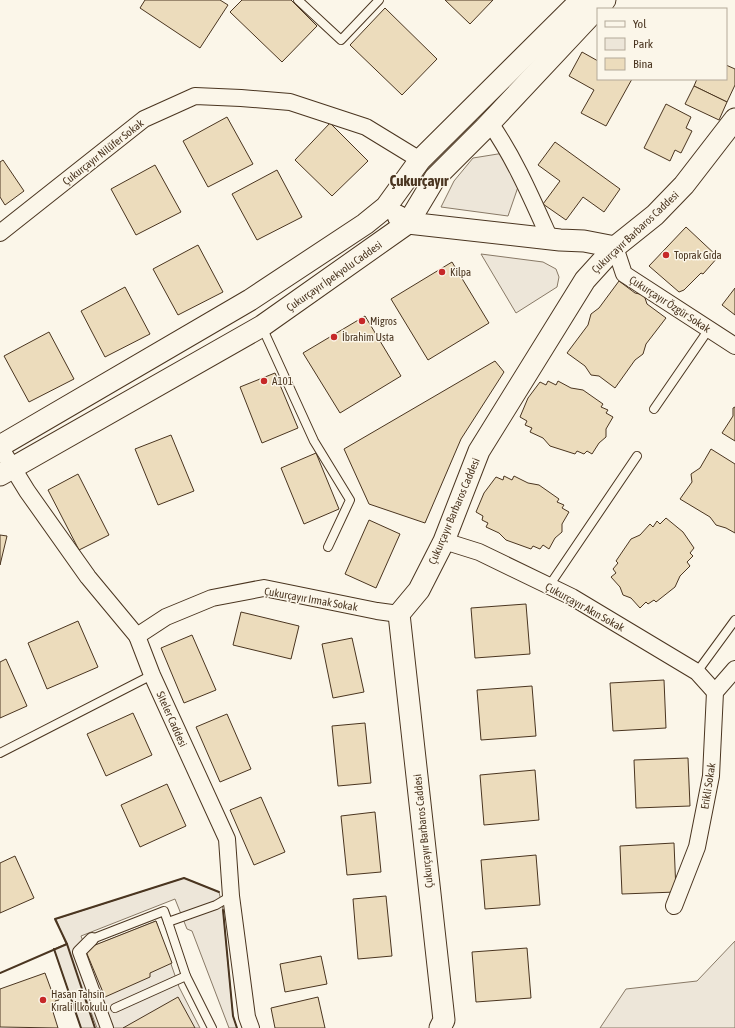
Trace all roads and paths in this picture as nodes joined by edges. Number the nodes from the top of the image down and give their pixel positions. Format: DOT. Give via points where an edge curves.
graph roads {
  1 [pos="298,0"];
  2 [pos="379,0"];
  3 [pos="581,0"];
  4 [pos="605,0"];
  5 [pos="598,8"];
  6 [pos="597,9"];
  7 [pos="735,119"];
  8 [pos="490,123"];
  9 [pos="420,160"];
  10 [pos="386,207"];
  11 [pos="408,223"];
  12 [pos="0,233"];
  13 [pos="550,239"];
  14 [pos="615,247"];
  15 [pos="262,326"];
  16 [pos="709,329"];
  17 [pos="735,346"];
  18 [pos="654,409"];
  19 [pos="0,447"];
  20 [pos="637,456"];
  21 [pos="6,471"];
  22 [pos="444,541"];
  23 [pos="328,547"];
  24 [pos="549,586"];
  25 [pos="399,614"];
  26 [pos="735,620"];
  27 [pos="137,636"];
  28 [pos="735,669"];
  29 [pos="697,672"];
  30 [pos="152,675"];
  31 [pos="715,692"];
  32 [pos="0,753"];
  33 [pos="231,896"];
  34 [pos="674,906"];
  35 [pos="168,922"];
  36 [pos="92,939"];
  37 [pos="186,976"];
  38 [pos="115,1008"];
  39 [pos="107,1028"];
  40 [pos="212,1028"];
  41 [pos="251,1028"];
  42 [pos="440,1028"];
  1 -- 2 [label="lane" via="341,40"];
  3 -- 9 [label="street"];
  4 -- 5 [label="street, Çukurçayır İpekyolu Caddesi"];
  6 -- 8 [label="street, Çukurçayır İpekyolu Caddesi"];
  7 -- 14 [label="street, Çukurçayır Barbaros Caddesi" via="684,185 655,214"];
  8 -- 11 [label="street, Çukurçayır İpekyolu Caddesi" via="436,178"];
  8 -- 13 [label="street" via="524,182"];
  9 -- 10 [label="street"];
  9 -- 12 [label="street, Çukurçayır Nilüfer Sokak" via="366,127 290,102 195,96 144,119"];
  10 -- 11 [label="street"];
  10 -- 19 [label="street" via="365,224 250,300"];
  11 -- 13 [label="street"];
  11 -- 15 [label="street, Çukurçayır İpekyolu Caddesi"];
  13 -- 14 [label="street" via="584,240"];
  14 -- 16 [label="street, Çukurçayır Özgür Sokak" via="624,274"];
  14 -- 22 [label="street, Çukurçayır Barbaros Caddesi" via="585,280 479,451"];
  15 -- 21 [label="street, Çukurçayır İpekyolu Caddesi"];
  15 -- 23 [label="lane" via="314,440 350,500"];
  16 -- 17 [label="street, Çukurçayır Özgür Sokak"];
  16 -- 18 [label="lane"];
  19 -- 21 [label="street, Siteler Caddesi"];
  20 -- 24 [label="lane"];
  21 -- 27 [label="street, Siteler Caddesi" via="27,491 88,577"];
  22 -- 24 [label="street, Çukurçayır Akın Sokak" via="479,552"];
  22 -- 25 [label="street, Çukurçayır Barbaros Caddesi" via="419,590"];
  24 -- 29 [label="street, Çukurçayır Akın Sokak" via="572,597"];
  25 -- 27 [label="street, Çukurçayır Irmak Sokak" via="264,588 212,598 166,616"];
  25 -- 42 [label="street, Çukurçayır Barbaros Caddesi" via="444,1020"];
  26 -- 29 [label="lane"];
  27 -- 30 [label="street, Siteler Caddesi"];
  28 -- 31 [label="street"];
  29 -- 31 [label="street, Çukurçayır Akın Sokak"];
  30 -- 32 [label="lane"];
  30 -- 33 [label="street, Siteler Caddesi" via="227,840"];
  31 -- 34 [label="street, Erikli Sokak" via="711,776 697,847"];
  33 -- 35 [label="lane" via="216,905"];
  33 -- 41 [label="street, Siteler Caddesi" via="247,1017"];
  35 -- 36 [label="lane" via="164,911"];
  35 -- 37 [label="lane"];
  36 -- 39 [label="street" via="79,952"];
  37 -- 38 [label="lane"];
  37 -- 40 [label="lane"];
}
